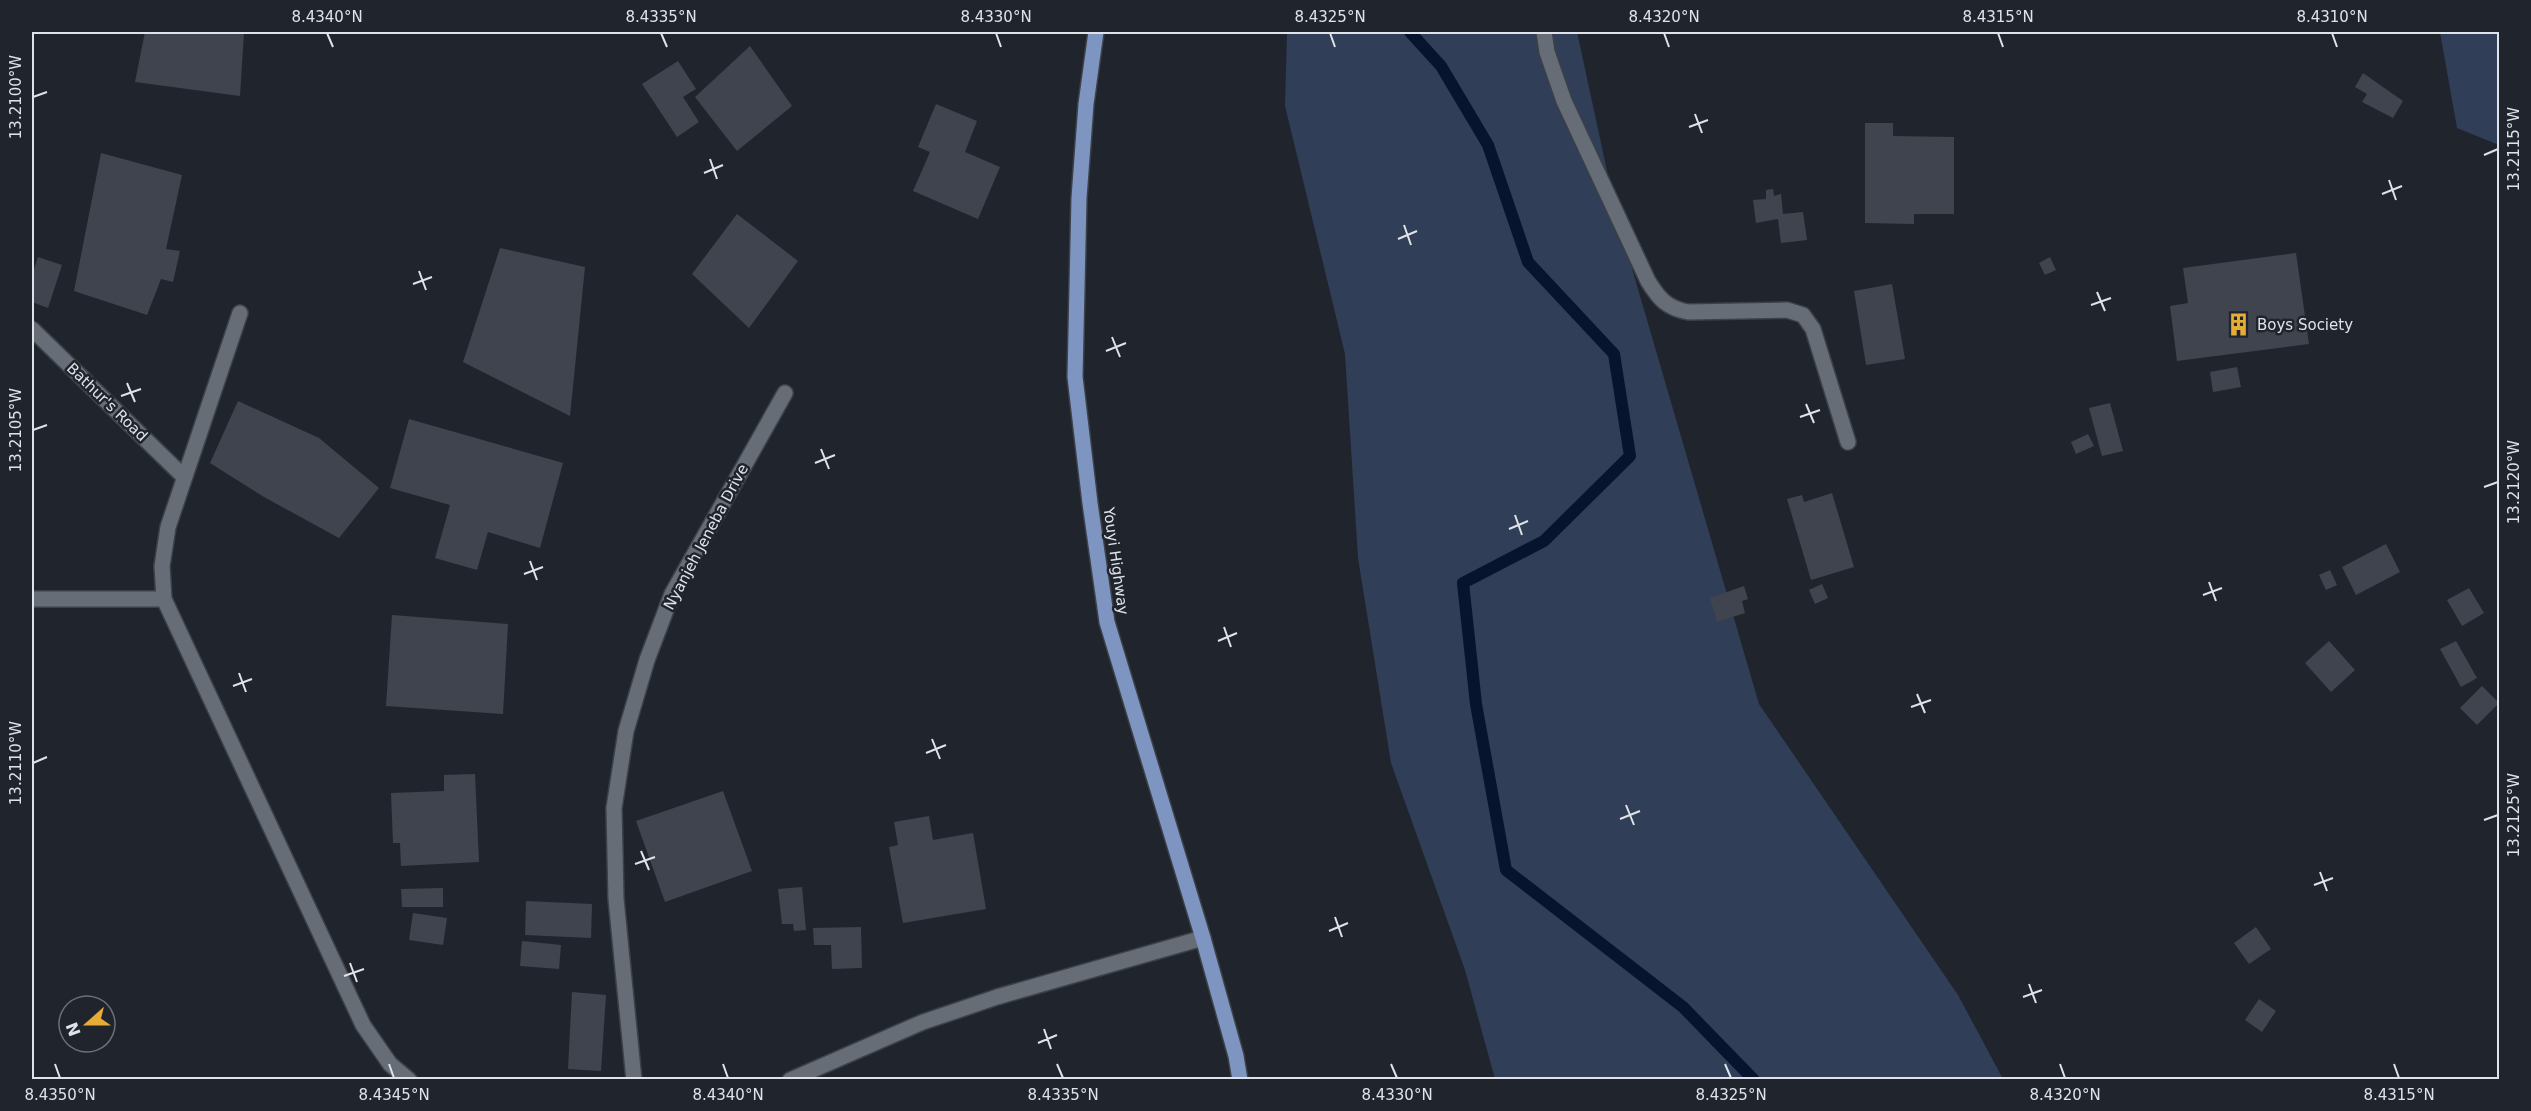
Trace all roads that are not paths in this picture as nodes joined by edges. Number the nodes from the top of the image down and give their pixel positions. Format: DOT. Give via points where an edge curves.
graph roads {
  1 [pos="1096,32"];
  2 [pos="1544,32"];
  3 [pos="240,314"];
  4 [pos="32,329"];
  5 [pos="785,393"];
  6 [pos="1848,442"];
  7 [pos="183,476"];
  8 [pos="32,599"];
  9 [pos="164,599"];
  10 [pos="1203,938"];
  11 [pos="410,1080"];
  12 [pos="634,1080"];
  13 [pos="790,1080"];
  14 [pos="1240,1080"];
  1 -- 10 [label="main road, Youyi Highway" via="1079,198 1076,388 1107,622"];
  2 -- 6 [label="street" via="1564,100 1659,298 1672,309 1688,312 1787,310 1803,315 1814,329"];
  3 -- 7 [label="street"];
  4 -- 7 [label="street, Bathur's Road"];
  5 -- 12 [label="street, Nyanjeh Jeneba Drive" via="672,594 626,731 614,808 616,899"];
  7 -- 9 [label="street" via="168,527 162,566"];
  8 -- 9 [label="street"];
  9 -- 11 [label="street" via="363,1025 390,1064"];
  10 -- 13 [label="street" via="923,1022"];
  10 -- 14 [label="main road, Youyi Highway"];
}
